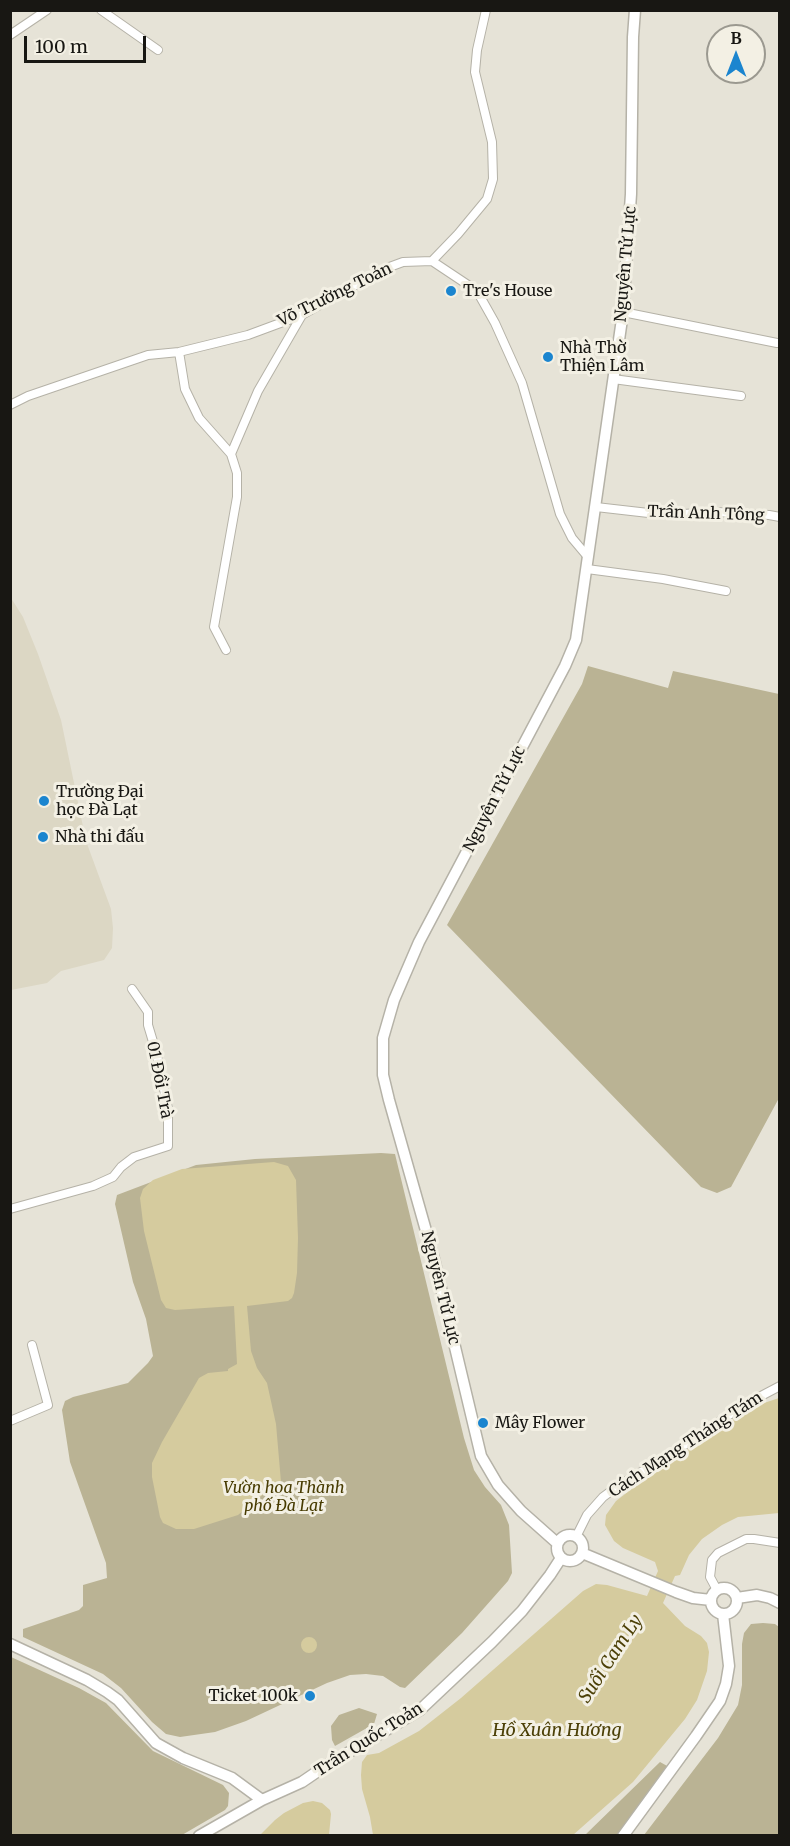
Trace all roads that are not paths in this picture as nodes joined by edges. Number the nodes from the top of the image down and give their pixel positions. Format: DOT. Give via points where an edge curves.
graph roads {
  1 [pos="47,10"];
  2 [pos="101,10"];
  3 [pos="486,10"];
  4 [pos="634,10"];
  5 [pos="10,35"];
  6 [pos="158,50"];
  7 [pos="432,261"];
  8 [pos="623,312"];
  9 [pos="302,315"];
  10 [pos="777,343"];
  11 [pos="179,352"];
  12 [pos="613,379"];
  13 [pos="741,396"];
  14 [pos="10,405"];
  15 [pos="231,454"];
  16 [pos="596,507"];
  17 [pos="780,518"];
  18 [pos="587,563"];
  19 [pos="726,591"];
  20 [pos="226,650"];
  21 [pos="132,989"];
  22 [pos="10,1209"];
  23 [pos="32,1346"];
  24 [pos="780,1386"];
  25 [pos="10,1421"];
  26 [pos="576,1537"];
  27 [pos="557,1543"];
  28 [pos="780,1543"];
  29 [pos="582,1553"];
  30 [pos="561,1558"];
  31 [pos="717,1590"];
  32 [pos="737,1598"];
  33 [pos="711,1600"];
  34 [pos="780,1603"];
  35 [pos="723,1614"];
  36 [pos="10,1644"];
  37 [pos="262,1800"];
  38 [pos="199,1836"];
  39 [pos="623,1836"];
  1 -- 5 [label="street"];
  2 -- 6 [label="street"];
  3 -- 7 [label="street" via="475,72 492,142 493,180 486,199"];
  4 -- 8 [label="main road, Nguyên Tử Lực" via="632,194"];
  7 -- 9 [label="street, Võ Trường Toản" via="403,262 384,269"];
  7 -- 18 [label="street" via="477,291 495,323 522,383 560,514"];
  8 -- 10 [label="street"];
  8 -- 12 [label="main road, Nguyên Tử Lực"];
  9 -- 11 [label="street, Võ Trường Toản" via="248,335"];
  9 -- 15 [label="street" via="258,392"];
  11 -- 14 [label="street, Võ Trường Toản" via="148,355"];
  11 -- 15 [label="street" via="190,399 200,418"];
  12 -- 13 [label="street"];
  12 -- 16 [label="main road, Nguyên Tử Lực"];
  15 -- 20 [label="street" via="237,473 237,497 214,627"];
  16 -- 17 [label="street, Trần Anh Tông" via="666,515 716,512"];
  16 -- 18 [label="main road, Nguyên Tử Lực"];
  18 -- 19 [label="street"];
  18 -- 27 [label="main road, Nguyên Tử Lực" via="576,640 419,942 394,1000 382,1055 388,1101 434,1259 481,1456 498,1485"];
  21 -- 22 [label="street, 01 Đồi Trà" via="148,1012 169,1113 168,1146 134,1157 113,1177 93,1186"];
  23 -- 25 [label="street" via="48,1405"];
  24 -- 26 [label="street, Cách Mạng Tháng Tám" via="744,1405 603,1497 587,1515"];
  26 -- 27 [label="main road" via="566,1535"];
  26 -- 29 [label="main road"];
  27 -- 30 [label="main road"];
  28 -- 31 [label="street" via="746,1539 718,1553 712,1560 710,1577"];
  29 -- 30 [label="main road" via="573,1561"];
  29 -- 33 [label="main road" via="676,1592"];
  30 -- 37 [label="main road, Trần Quốc Toản" via="522,1611 420,1710 302,1782"];
  31 -- 32 [label="main road" via="731,1590"];
  31 -- 33 [label="main road"];
  32 -- 34 [label="main road" via="757,1595"];
  32 -- 35 [label="main road" via="734,1610"];
  33 -- 35 [label="main road" via="713,1608"];
  35 -- 39 [label="main road" via="729,1666 720,1701"];
  36 -- 37 [label="main road" via="107,1692 156,1743 232,1778"];
  37 -- 38 [label="main road, Trần Quốc Toản"];
}
